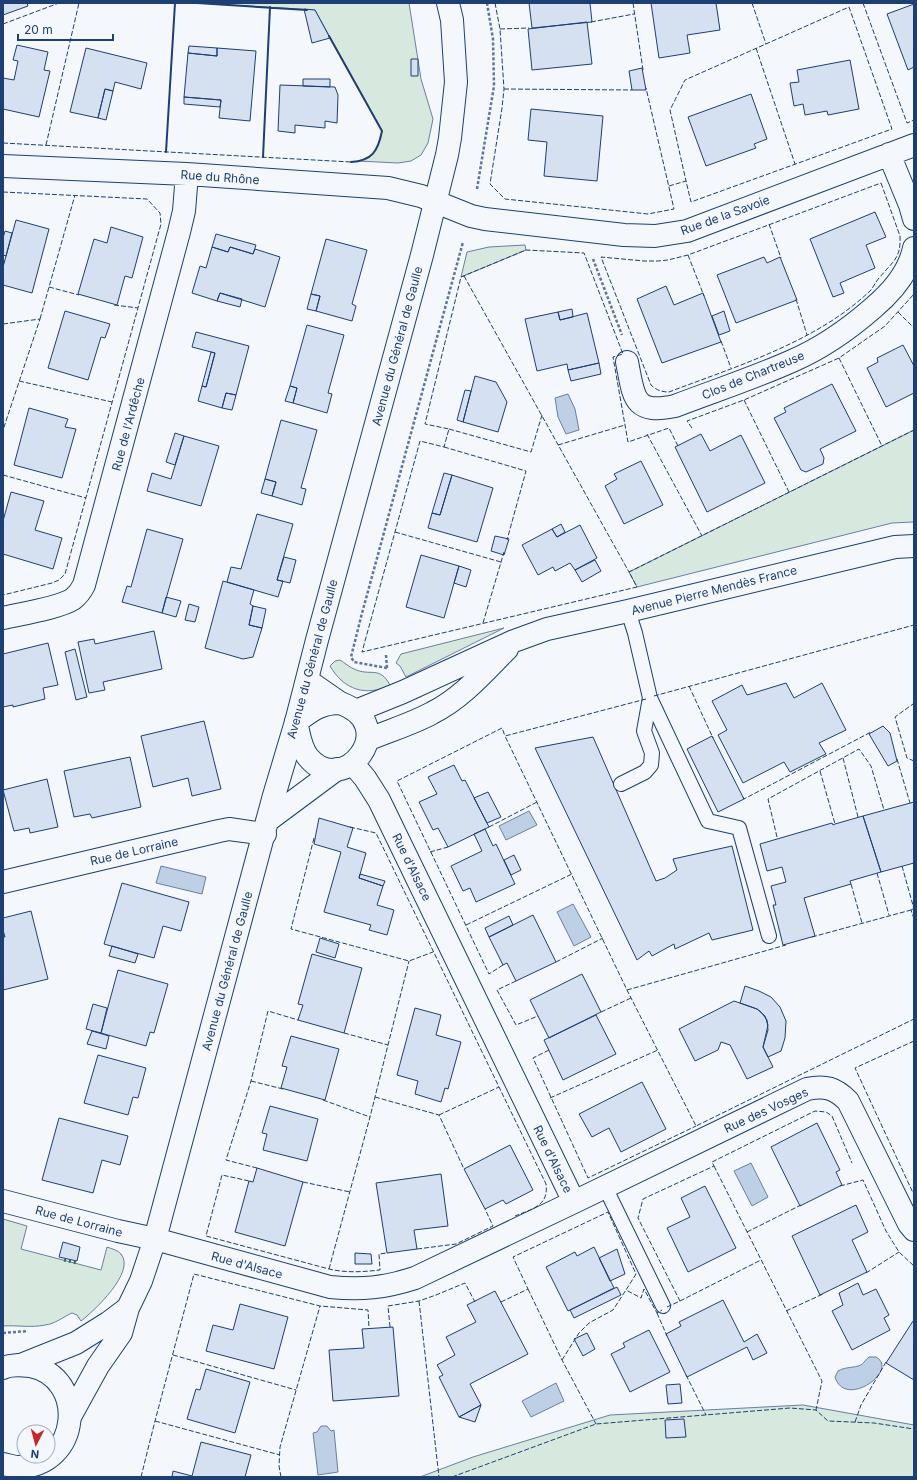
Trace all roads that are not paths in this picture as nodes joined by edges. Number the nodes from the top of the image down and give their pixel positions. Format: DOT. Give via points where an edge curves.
graph roads {
  1 [pos="448,3"];
  2 [pos="914,145"];
  3 [pos="890,154"];
  4 [pos="3,166"];
  5 [pos="187,174"];
  6 [pos="435,202"];
  7 [pos="914,219"];
  8 [pos="914,248"];
  9 [pos="627,362"];
  10 [pos="914,546"];
  11 [pos="628,611"];
  12 [pos="3,618"];
  13 [pos="514,640"];
  14 [pos="307,680"];
  15 [pos="650,698"];
  16 [pos="348,707"];
  17 [pos="296,722"];
  18 [pos="367,740"];
  19 [pos="345,766"];
  20 [pos="621,784"];
  21 [pos="266,828"];
  22 [pos="3,882"];
  23 [pos="769,936"];
  24 [pos="605,1187"];
  25 [pos="3,1201"];
  26 [pos="574,1202"];
  27 [pos="914,1230"];
  28 [pos="155,1239"];
  29 [pos="663,1306"];
  30 [pos="128,1308"];
  31 [pos="12,1366"];
  32 [pos="71,1415"];
  33 [pos="3,1464"];
  34 [pos="38,1471"];
  1 -- 6 [label="street, Avenue du Général de Gaulle" via="452,20 456,82 450,138"];
  2 -- 3 [label="street, Rue de la Savoie"];
  3 -- 6 [label="street, Rue de la Savoie" via="687,231 655,236 624,235 485,219"];
  3 -- 7 [label="street"];
  4 -- 5 [label="street, Rue du Rhône"];
  5 -- 6 [label="street, Rue du Rhône" via="388,188"];
  5 -- 12 [label="street, Rue de l'Ardêche" via="179,232 84,585 80,593 62,604"];
  6 -- 14 [label="street, Avenue du Général de Gaulle"];
  8 -- 9 [label="street, Clos de Chartreuse" via="902,278 866,314 814,350 766,372 675,406 652,409 638,403 634,396"];
  10 -- 11 [label="street, Avenue Pierre Mendès France" via="895,547"];
  11 -- 13 [label="street, Avenue Pierre Mendès France" via="547,629"];
  11 -- 15 [label="lane"];
  13 -- 16 [label="street, Avenue Pierre Mendès France" via="402,692"];
  13 -- 18 [label="street, Avenue Pierre Mendès France" via="473,684 432,714"];
  14 -- 16 [label="street"];
  14 -- 17 [label="street, Avenue du Général de Gaulle"];
  15 -- 20 [label="lane" via="644,731 652,753 651,765 645,772"];
  15 -- 23 [label="lane" via="708,820 739,828"];
  16 -- 17 [label="street" via="325,704"];
  16 -- 18 [label="street" via="365,725"];
  17 -- 19 [label="street" via="307,756 326,769"];
  17 -- 21 [label="street, Avenue du Général de Gaulle"];
  18 -- 19 [label="street" via="360,758"];
  19 -- 21 [label="street"];
  19 -- 26 [label="street, Rue d'Alsace" via="365,778 379,800"];
  21 -- 22 [label="street, Rue de Lorraine" via="219,831"];
  21 -- 28 [label="street, Avenue du Général de Gaulle"];
  24 -- 26 [label="street, Rue des Vosges"];
  24 -- 27 [label="street, Rue des Vosges" via="807,1089 823,1087 842,1094 848,1101"];
  24 -- 29 [label="lane"];
  25 -- 28 [label="street, Rue de Lorraine"];
  26 -- 28 [label="street, Rue d'Alsace" via="414,1278 372,1288 330,1287"];
  28 -- 30 [label="street, Avenue du Général de Gaulle" via="141,1281"];
  30 -- 31 [label="street, Avenue du Général de Gaulle" via="76,1343"];
  30 -- 32 [label="street, Avenue du Général de Gaulle" via="121,1333 98,1366"];
  31 -- 32 [label="street" via="36,1368 50,1375 61,1386 68,1400"];
  32 -- 34 [label="street" via="68,1431 61,1446"];
  33 -- 34 [label="street"];
}
